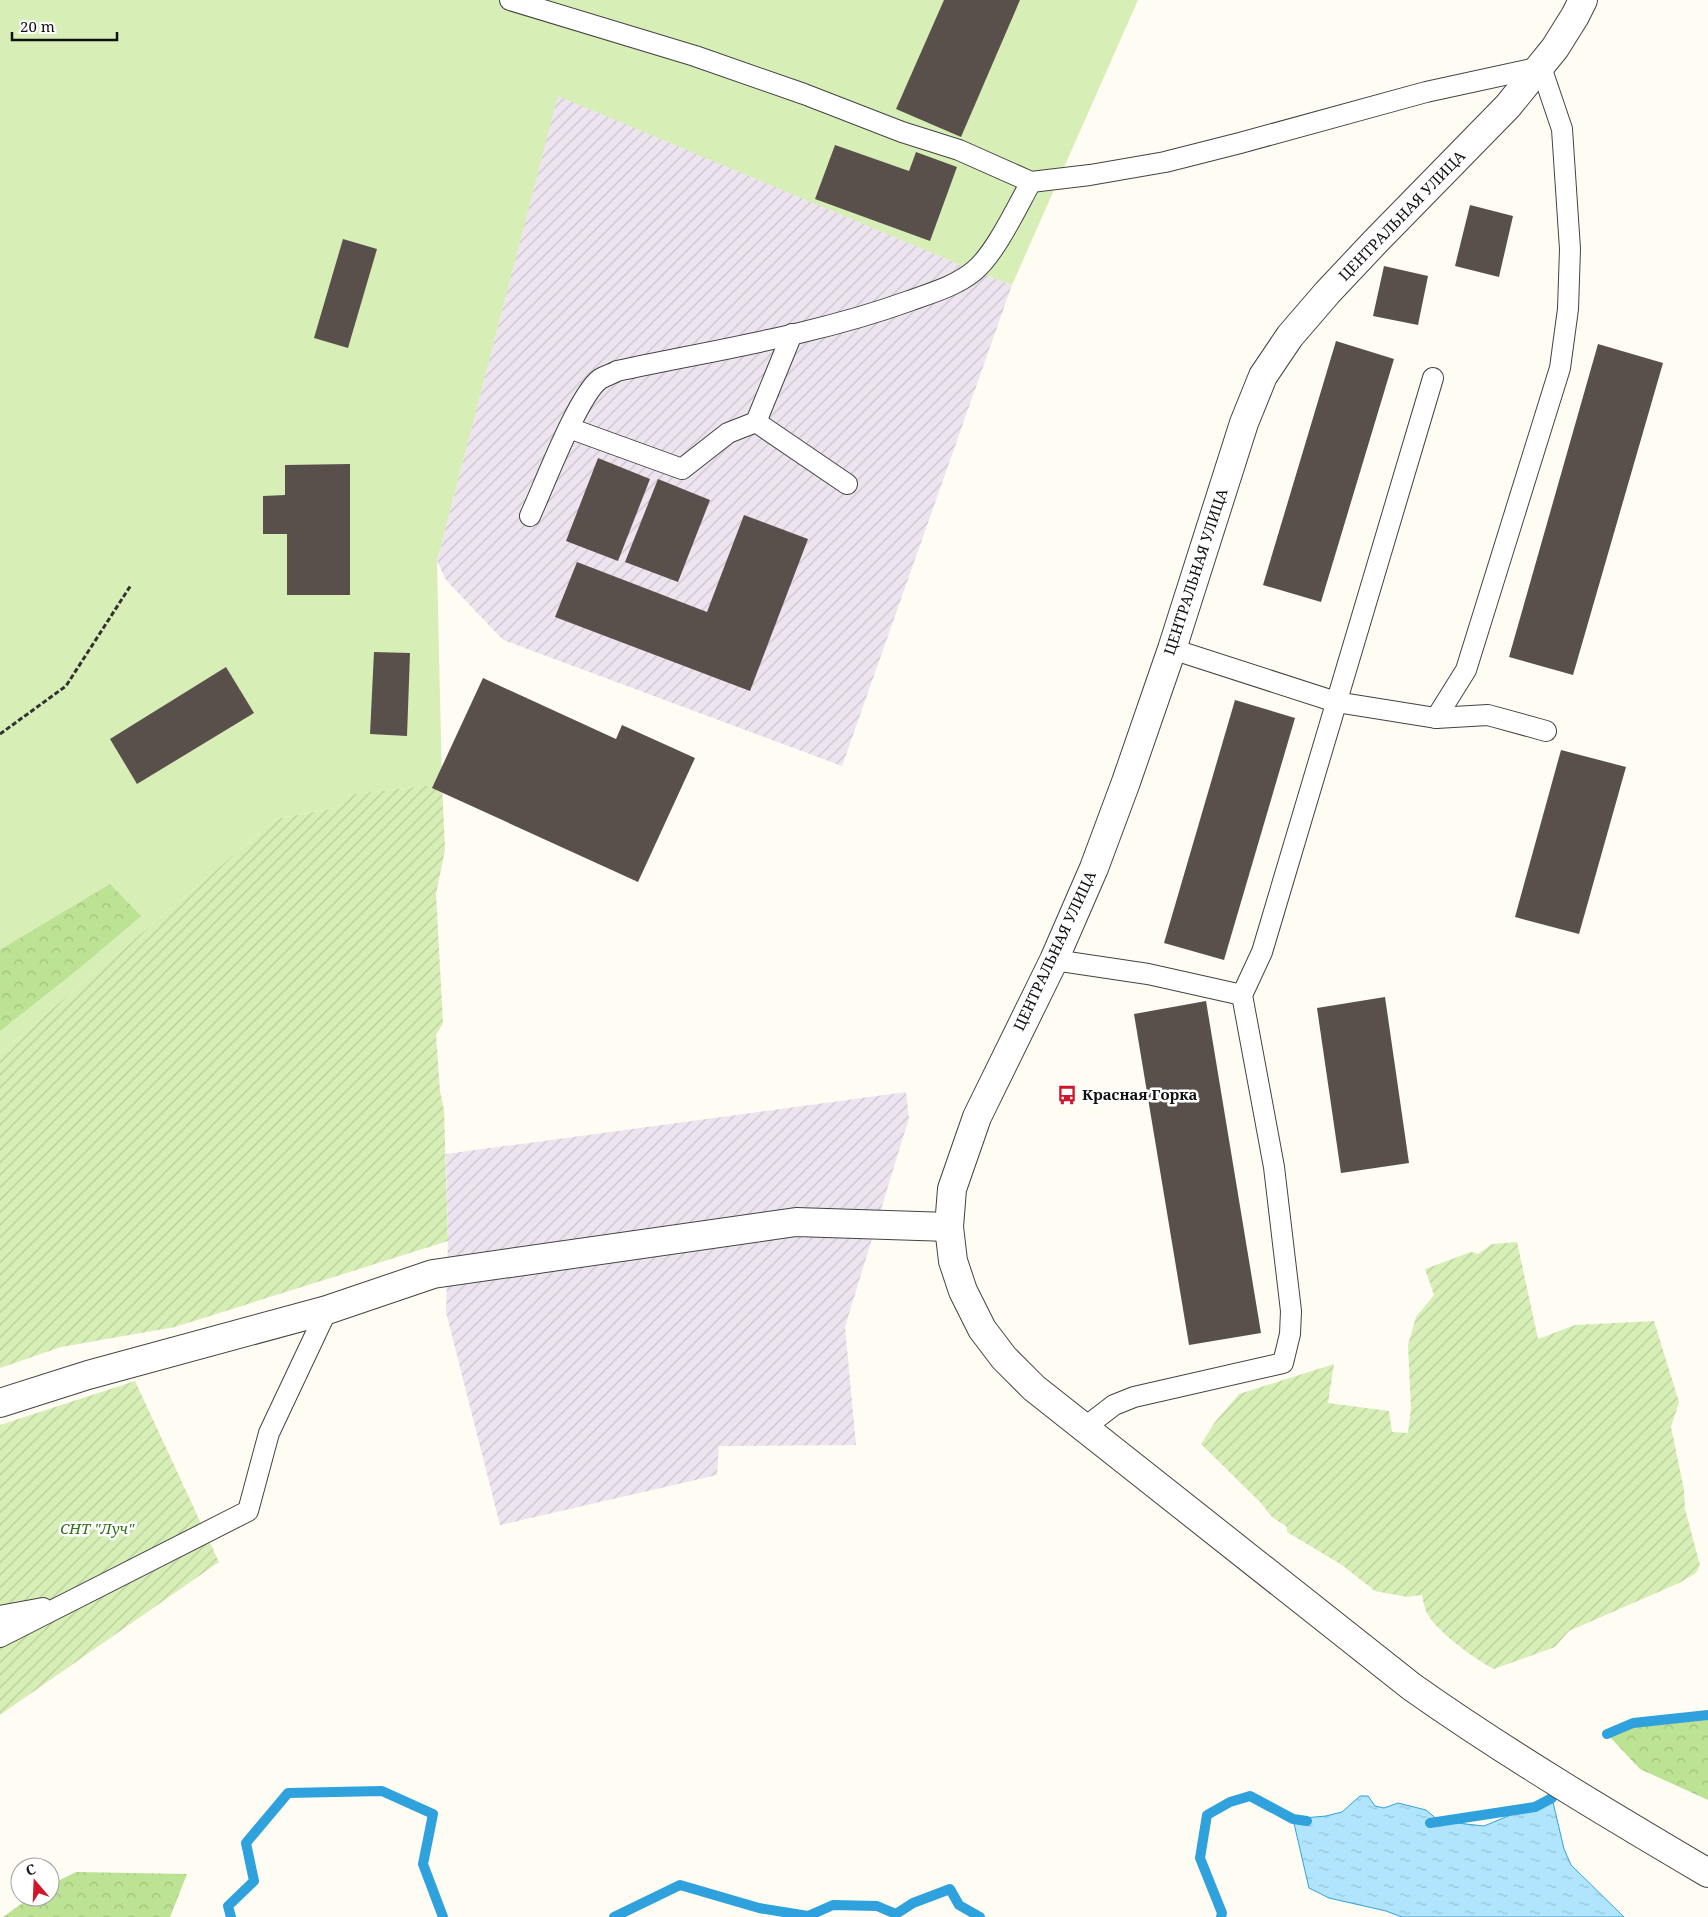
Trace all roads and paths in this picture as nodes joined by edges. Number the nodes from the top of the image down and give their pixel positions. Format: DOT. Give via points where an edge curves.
graph roads {
  1 [pos="510,0"];
  2 [pos="1583,0"];
  3 [pos="1541,67"];
  4 [pos="1031,182"];
  5 [pos="792,334"];
  6 [pos="1433,378"];
  7 [pos="756,422"];
  8 [pos="569,428"];
  9 [pos="846,484"];
  10 [pos="530,516"];
  11 [pos="131,584"];
  12 [pos="1172,649"];
  13 [pos="1336,702"];
  14 [pos="1436,718"];
  15 [pos="1546,731"];
  16 [pos="0,734"];
  17 [pos="1054,960"];
  18 [pos="1242,995"];
  19 [pos="949,1227"];
  20 [pos="327,1310"];
  21 [pos="0,1403"];
  22 [pos="1084,1428"];
  23 [pos="62,1605"];
  24 [pos="0,1616"];
  25 [pos="0,1637"];
  26 [pos="1708,1873"];
  1 -- 4 [label="lane" via="695,56 959,150"];
  2 -- 3 [label="street, ЦЕНТРАЛЬНАЯ УЛИЦА"];
  3 -- 4 [label="lane" via="1426,92 1165,162"];
  3 -- 12 [label="street, ЦЕНТРАЛЬНАЯ УЛИЦА" via="1508,106 1327,293 1290,336 1262,376"];
  3 -- 14 [label="lane" via="1562,129 1570,249 1568,309 1560,368 1466,670"];
  4 -- 5 [label="lane" via="995,245 974,271 946,288 870,315"];
  5 -- 7 [label="lane"];
  5 -- 8 [label="lane" via="617,371 599,380"];
  6 -- 13 [label="lane"];
  7 -- 8 [label="lane" via="728,433 682,469"];
  7 -- 9 [label="lane"];
  8 -- 10 [label="lane"];
  11 -- 16 [label="path" via="66,686"];
  12 -- 13 [label="lane"];
  12 -- 17 [label="street, ЦЕНТРАЛЬНАЯ УЛИЦА" via="1094,868"];
  13 -- 14 [label="lane"];
  13 -- 18 [label="lane" via="1262,952"];
  14 -- 15 [label="lane" via="1488,716"];
  17 -- 18 [label="lane" via="1148,974"];
  17 -- 19 [label="street, ЦЕНТРАЛЬНАЯ УЛИЦА" via="977,1118 952,1189"];
  18 -- 22 [label="lane" via="1274,1167 1291,1311 1290,1334 1283,1363 1134,1397 1114,1405"];
  19 -- 20 [label="street" via="796,1222 433,1274"];
  19 -- 22 [label="street, ЦЕНТРАЛЬНАЯ УЛИЦА" via="963,1292 982,1329 1004,1358 1034,1388"];
  20 -- 21 [label="street" via="88,1375"];
  20 -- 23 [label="lane" via="269,1433 248,1511"];
  22 -- 26 [label="street, ЦЕНТРАЛЬНАЯ УЛИЦА" via="1412,1688 1616,1819"];
  23 -- 24 [label="lane"];
  23 -- 25 [label="lane"];
}
